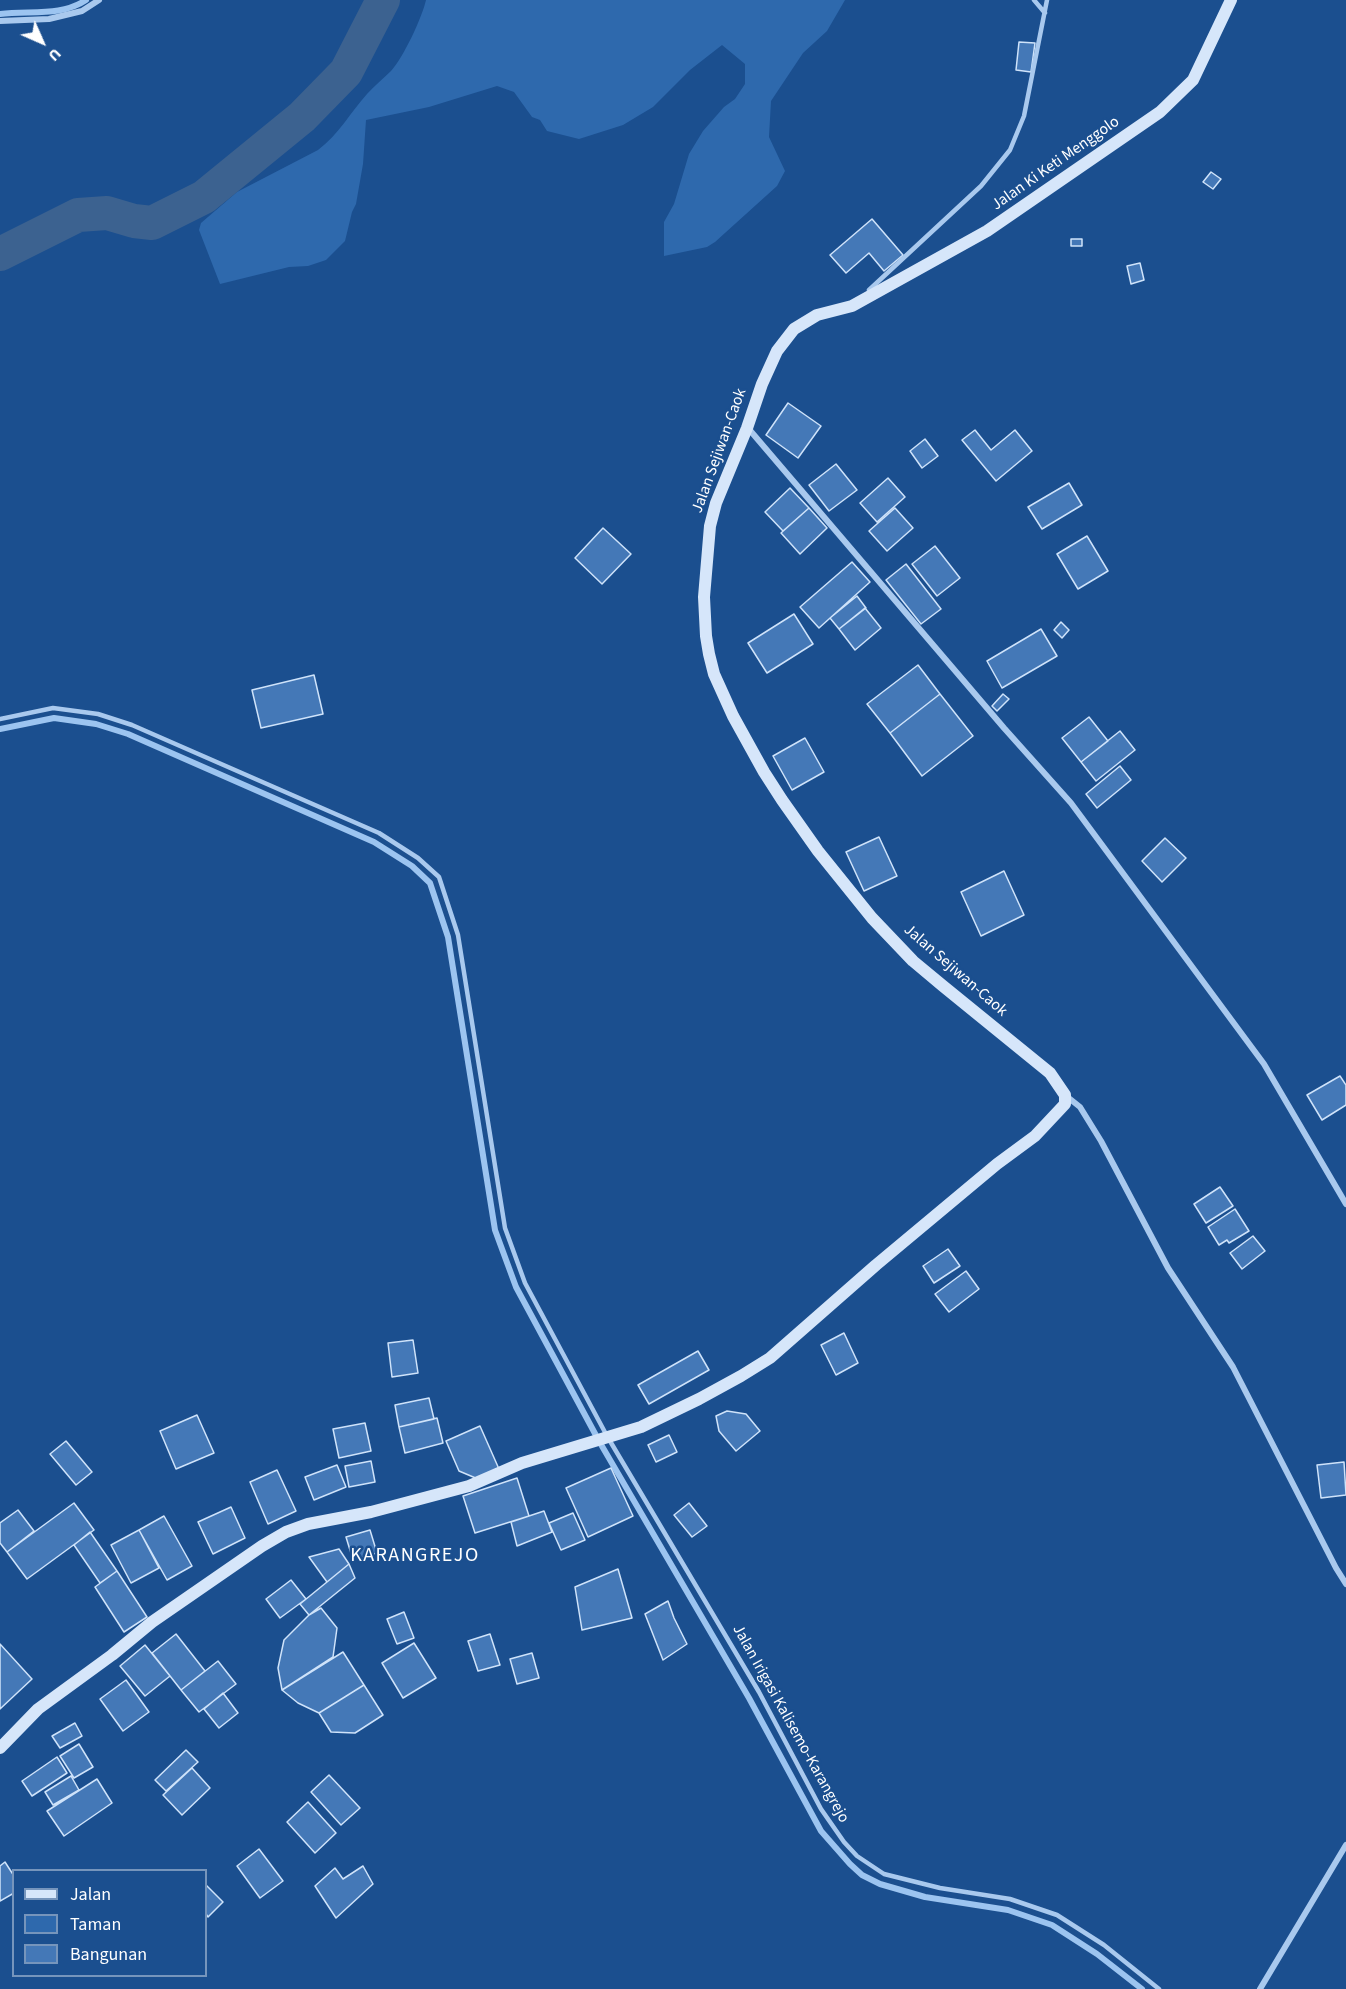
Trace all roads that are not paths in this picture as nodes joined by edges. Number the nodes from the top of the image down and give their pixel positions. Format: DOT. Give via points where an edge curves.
graph roads {
  1 [pos="99,0"];
  2 [pos="1034,0"];
  3 [pos="1047,0"];
  4 [pos="1231,0"];
  5 [pos="1045,14"];
  6 [pos="0,21"];
  7 [pos="852,306"];
  8 [pos="747,428"];
  9 [pos="0,719"];
  10 [pos="1065,1095"];
  11 [pos="1346,1204"];
  12 [pos="605,1436"];
  13 [pos="1346,1584"];
  14 [pos="0,1748"];
  15 [pos="1346,1845"];
  16 [pos="1159,1989"];
  17 [pos="1260,1989"];
  1 -- 6 [label="street" via="82,11 49,19"];
  2 -- 5 [label="lane"];
  3 -- 5 [label="lane"];
  4 -- 7 [label="street, Jalan Ki Keti Menggolo" via="1193,80 1160,112 987,231"];
  5 -- 7 [label="lane" via="1024,116 1010,150 981,186"];
  7 -- 8 [label="street, Jalan Sejiwan-Caok" via="817,315 794,328 777,351"];
  8 -- 10 [label="street, Jalan Sejiwan-Caok" via="710,526 704,597 706,636 714,674 733,716 782,800 872,918 935,980 1050,1073"];
  8 -- 11 [label="street" via="1071,803 1264,1064"];
  9 -- 12 [label="lane, Jalan Irigasi Kalisemo-Karangrejo" via="53,708 98,714 132,725 379,833 439,877 458,935 505,1228 525,1283"];
  10 -- 12 [label="street" via="1065,1104 1035,1136 876,1265 770,1358 641,1427"];
  10 -- 13 [label="street" via="1080,1107 1101,1140 1168,1268 1233,1367"];
  12 -- 14 [label="street" via="522,1463 468,1486 286,1532 152,1622 38,1709"];
  12 -- 16 [label="lane, Jalan Irigasi Kalisemo-Karangrejo" via="759,1692 821,1809 857,1856 884,1874 1010,1899 1057,1915 1104,1945"];
  15 -- 17 [label="street"];
}
